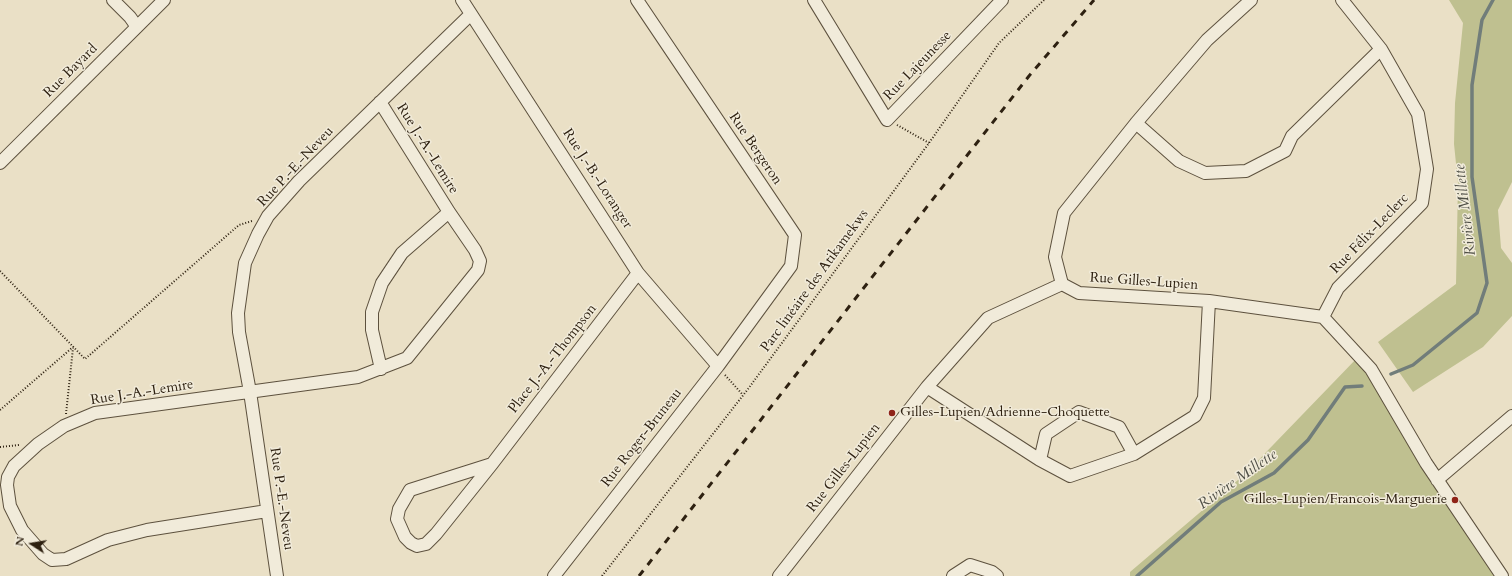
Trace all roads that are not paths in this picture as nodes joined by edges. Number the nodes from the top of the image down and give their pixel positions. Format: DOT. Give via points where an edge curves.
graph roads {
  1 [pos="113,0"];
  2 [pos="164,0"];
  3 [pos="462,0"];
  4 [pos="637,0"];
  5 [pos="814,0"];
  6 [pos="1002,0"];
  7 [pos="1251,0"];
  8 [pos="1342,0"];
  9 [pos="471,14"];
  10 [pos="137,27"];
  11 [pos="1381,49"];
  12 [pos="380,102"];
  13 [pos="1136,123"];
  14 [pos="0,163"];
  15 [pos="449,212"];
  16 [pos="638,273"];
  17 [pos="1062,284"];
  18 [pos="1209,301"];
  19 [pos="753,317"];
  20 [pos="1323,317"];
  21 [pos="718,366"];
  22 [pos="382,369"];
  23 [pos="927,387"];
  24 [pos="250,392"];
  25 [pos="1512,416"];
  26 [pos="1134,454"];
  27 [pos="1040,460"];
  28 [pos="492,464"];
  29 [pos="1437,480"];
  30 [pos="267,511"];
  31 [pos="277,576"];
  32 [pos="554,576"];
  33 [pos="780,576"];
  34 [pos="953,576"];
  35 [pos="997,576"];
  36 [pos="1502,576"];
  1 -- 10 [label="street"];
  2 -- 10 [label="street, Rue Bayard"];
  3 -- 9 [label="street, Rue J.-B.-Loranger"];
  4 -- 19 [label="street, Rue Bergeron" via="795,235 791,266"];
  5 -- 6 [label="street, Rue Lajeunesse" via="887,120"];
  7 -- 13 [label="street" via="1207,40"];
  8 -- 11 [label="street, Rue Félix-Leclerc"];
  9 -- 12 [label="street, Rue P.-E.-Neveu"];
  9 -- 16 [label="street, Rue J.-B.-Loranger"];
  10 -- 14 [label="street, Rue Bayard"];
  11 -- 13 [label="street" via="1292,136 1285,151 1246,171 1205,172 1179,161"];
  11 -- 20 [label="street, Rue Félix-Leclerc" via="1418,114 1427,169 1422,203 1338,288"];
  12 -- 15 [label="street, Rue J.-A.-Lemire"];
  12 -- 24 [label="street, Rue P.-E.-Neveu" via="299,181 268,216 258,234 245,263 238,313"];
  13 -- 17 [label="street" via="1064,213 1055,257"];
  15 -- 22 [label="street, Rue J.-A.-Lemire" via="402,253 382,283 372,312 373,340"];
  15 -- 22 [label="street, Rue J.-A.-Lemire" via="475,250 480,261 478,270 407,358"];
  16 -- 21 [label="street, Rue J.-B.-Loranger"];
  16 -- 28 [label="street, Place J.-A.-Thompson"];
  17 -- 18 [label="street, Rue Gilles-Lupien" via="1079,293"];
  17 -- 23 [label="street, Rue Gilles-Lupien" via="988,318"];
  18 -- 20 [label="street, Rue Gilles-Lupien"];
  18 -- 26 [label="street" via="1204,398 1195,416"];
  19 -- 21 [label="street, Rue Roger-Bruneau"];
  20 -- 29 [label="street" via="1371,369"];
  21 -- 32 [label="street, Rue Roger-Bruneau"];
  22 -- 24 [label="street, Rue J.-A.-Lemire" via="358,377"];
  23 -- 27 [label="street"];
  23 -- 33 [label="street, Rue Gilles-Lupien"];
  24 -- 30 [label="street, Rue P.-E.-Neveu"];
  24 -- 30 [label="street, Rue J.-A.-Lemire" via="95,413 64,426 38,444 20,459 11,472 7,485 10,506 22,530 52,560 66,559 108,540 147,530"];
  25 -- 29 [label="street"];
  26 -- 27 [label="street" via="1070,476"];
  26 -- 27 [label="street" via="1119,427 1078,412 1046,434"];
  28 -- 28 [label="street, Place J.-A.-Thompson" via="410,490 398,509 397,519 405,537 417,546 426,544"];
  29 -- 36 [label="street"];
  30 -- 31 [label="street, Rue P.-E.-Neveu"];
  34 -- 35 [label="street" via="970,565"];
}
